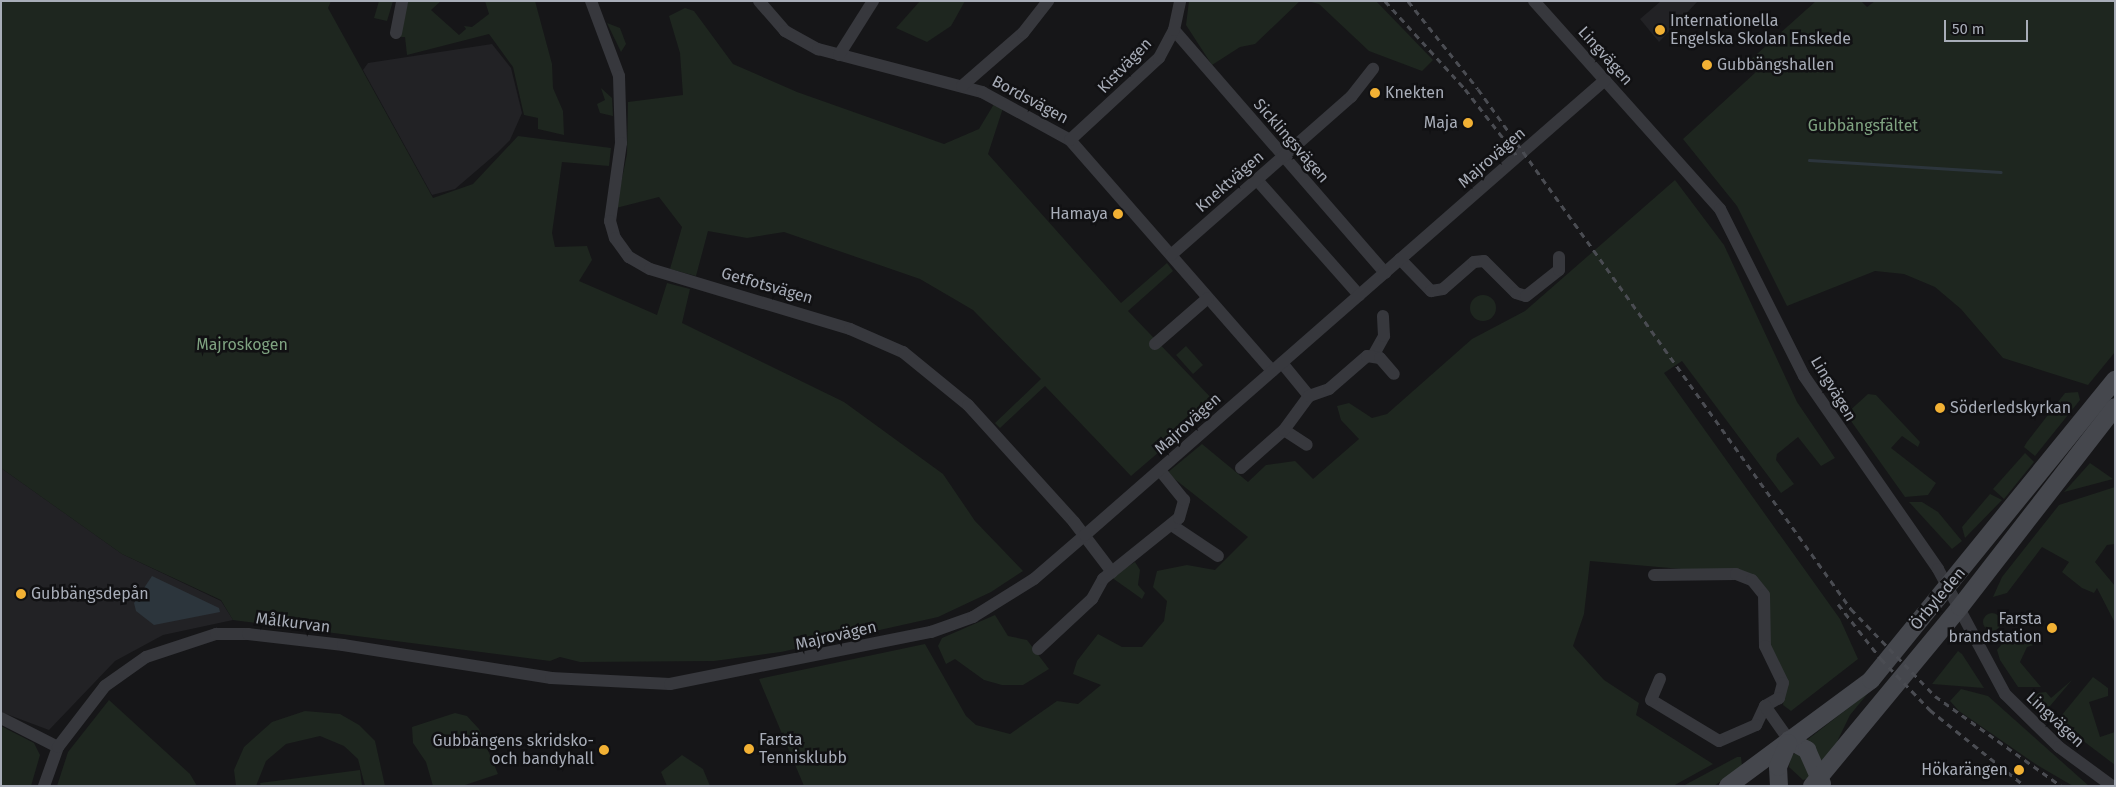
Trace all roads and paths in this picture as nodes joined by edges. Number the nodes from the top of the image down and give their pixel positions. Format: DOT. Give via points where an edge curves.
graph roads {
  1 [pos="402,1"];
  2 [pos="591,1"];
  3 [pos="759,1"];
  4 [pos="873,1"];
  5 [pos="1048,1"];
  6 [pos="1180,1"];
  7 [pos="1534,1"];
  8 [pos="1174,30"];
  9 [pos="396,33"];
  10 [pos="839,55"];
  11 [pos="1373,68"];
  12 [pos="1604,80"];
  13 [pos="962,86"];
  14 [pos="1070,140"];
  15 [pos="1284,157"];
  16 [pos="1257,180"];
  17 [pos="1171,255"];
  18 [pos="1559,257"];
  19 [pos="1400,260"];
  20 [pos="1385,273"];
  21 [pos="1359,295"];
  22 [pos="1208,298"];
  23 [pos="1383,316"];
  24 [pos="1155,344"];
  25 [pos="1373,356"];
  26 [pos="1277,367"];
  27 [pos="1394,374"];
  28 [pos="2115,380"];
  29 [pos="1309,396"];
  30 [pos="2115,407"];
  31 [pos="1284,430"];
  32 [pos="1307,445"];
  33 [pos="1241,468"];
  34 [pos="1160,470"];
  35 [pos="1174,526"];
  36 [pos="1086,535"];
  37 [pos="1218,556"];
  38 [pos="1112,572"];
  39 [pos="1654,575"];
  40 [pos="1954,597"];
  41 [pos="1038,649"];
  42 [pos="565,678"];
  43 [pos="1660,679"];
  44 [pos="1764,706"];
  45 [pos="1,718"];
  46 [pos="1789,740"];
  47 [pos="58,747"];
  48 [pos="1819,783"];
  49 [pos="44,786"];
  50 [pos="1728,786"];
  51 [pos="1779,786"];
  52 [pos="2112,786"];
  1 -- 9 [label="street"];
  2 -- 36 [label="street, Getfotsvägen" via="619,76 621,143 610,221 615,238 629,257 650,269 850,329 903,352 968,405"];
  3 -- 10 [label="street, Bordsvägen" via="800,41"];
  4 -- 10 [label="street"];
  5 -- 13 [label="street" via="1023,33"];
  6 -- 8 [label="street, Kistvägen"];
  7 -- 12 [label="street, Lingvägen"];
  8 -- 14 [label="street, Kistvägen" via="1159,58"];
  8 -- 15 [label="street, Sicklingsvägen"];
  10 -- 13 [label="street, Bordsvägen"];
  11 -- 15 [label="street, Knektvägen" via="1351,97"];
  12 -- 19 [label="street, Majrovägen"];
  12 -- 40 [label="street, Lingvägen" via="1720,209 1804,376"];
  13 -- 14 [label="street, Bordsvägen" via="1004,101"];
  14 -- 17 [label="street, Bordsvägen"];
  15 -- 16 [label="street, Knektvägen"];
  15 -- 20 [label="street, Sicklingsvägen"];
  16 -- 17 [label="street, Knektvägen"];
  16 -- 21 [label="street"];
  17 -- 22 [label="street, Bordsvägen"];
  18 -- 19 [label="street" via="1559,270 1526,296 1516,293 1484,260 1474,262 1442,289 1431,292"];
  19 -- 20 [label="street, Majrovägen"];
  20 -- 21 [label="street, Majrovägen"];
  21 -- 26 [label="street, Majrovägen"];
  22 -- 24 [label="street"];
  22 -- 26 [label="street, Bordsvägen"];
  23 -- 25 [label="street" via="1384,336"];
  25 -- 27 [label="street"];
  25 -- 29 [label="street" via="1329,388"];
  26 -- 29 [label="street"];
  26 -- 34 [label="street, Majrovägen"];
  28 -- 40 [label="main road, Örbyleden"];
  29 -- 31 [label="street"];
  30 -- 40 [label="main road, Örbyleden"];
  31 -- 32 [label="street"];
  31 -- 33 [label="street"];
  34 -- 35 [label="street, Majrovägen" via="1184,500 1184,511"];
  34 -- 36 [label="street, Majrovägen"];
  35 -- 37 [label="street"];
  35 -- 38 [label="street, Majrovägen"];
  36 -- 38 [label="street"];
  36 -- 42 [label="street, Majrovägen" via="992,607 931,632 670,684"];
  38 -- 41 [label="street, Majrovägen" via="1086,605"];
  39 -- 44 [label="street" via="1736,574 1752,580 1764,596 1765,646 1782,683 1779,698"];
  40 -- 46 [label="main road, Örbyleden" via="1870,680"];
  40 -- 48 [label="main road, Örbyleden"];
  40 -- 52 [label="street, Lingvägen" via="2004,694 2059,748"];
  42 -- 47 [label="street, Målkurvan" via="343,645 248,634 216,634 177,644 121,673 86,706"];
  43 -- 44 [label="street" via="1651,700 1720,742 1756,725"];
  44 -- 46 [label="street"];
  45 -- 47 [label="street"];
  46 -- 48 [label="main road" via="1808,750"];
  46 -- 50 [label="main road, Örbyleden"];
  46 -- 51 [label="main road" via="1778,767"];
  47 -- 49 [label="street, Målkurvan"];
}
